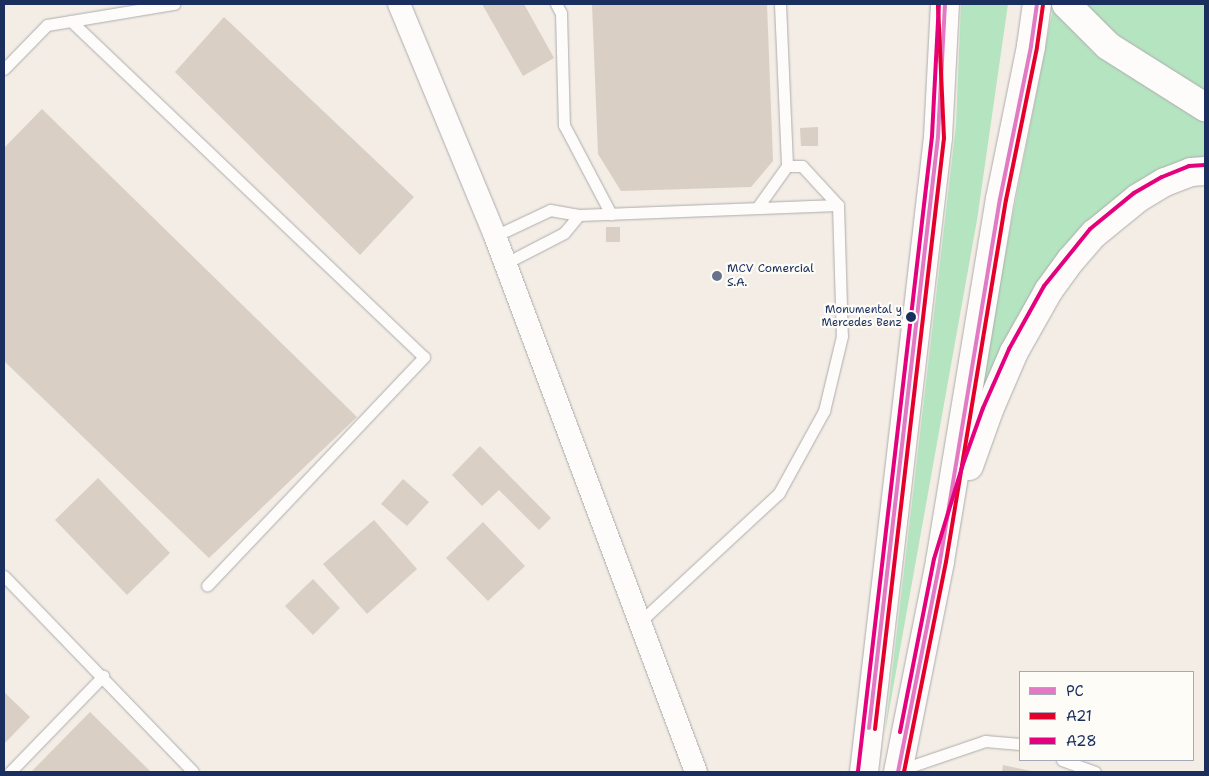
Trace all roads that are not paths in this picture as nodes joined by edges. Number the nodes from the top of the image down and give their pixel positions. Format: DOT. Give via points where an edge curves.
graph roads {
  1 [pos="174,4"];
  2 [pos="399,4"];
  3 [pos="556,4"];
  4 [pos="780,4"];
  5 [pos="932,4"];
  6 [pos="945,4"];
  7 [pos="1036,4"];
  8 [pos="1066,4"];
  9 [pos="71,21"];
  10 [pos="4,69"];
  11 [pos="1205,108"];
  12 [pos="938,137"];
  13 [pos="787,166"];
  14 [pos="1205,171"];
  15 [pos="838,205"];
  16 [pos="757,208"];
  17 [pos="611,214"];
  18 [pos="579,215"];
  19 [pos="495,236"];
  20 [pos="506,263"];
  21 [pos="940,561"];
  22 [pos="4,576"];
  23 [pos="207,586"];
  24 [pos="641,621"];
  25 [pos="103,676"];
  26 [pos="1019,744"];
  27 [pos="1065,761"];
  28 [pos="899,771"];
  29 [pos="10,772"];
  30 [pos="193,772"];
  31 [pos="696,772"];
  32 [pos="864,772"];
  33 [pos="1096,772"];
  1 -- 9 [label="lane"];
  2 -- 19 [label="street"];
  3 -- 17 [label="lane" via="561,13 564,125"];
  4 -- 13 [label="lane"];
  5 -- 12 [label="highway"];
  6 -- 12 [label="highway"];
  7 -- 21 [label="highway"];
  8 -- 11 [label="highway" via="1108,46"];
  9 -- 10 [label="lane" via="47,25"];
  9 -- 23 [label="lane" via="424,357"];
  12 -- 32 [label="highway"];
  13 -- 15 [label="lane" via="802,166"];
  13 -- 16 [label="lane"];
  14 -- 21 [label="highway" via="1191,172 1165,182 1138,198 1094,234 1049,290 1014,352 989,410"];
  15 -- 16 [label="lane"];
  15 -- 24 [label="lane" via="842,336 824,411 779,493"];
  16 -- 17 [label="lane"];
  17 -- 18 [label="lane"];
  18 -- 19 [label="lane" via="550,210"];
  18 -- 20 [label="lane" via="564,233"];
  19 -- 20 [label="street"];
  20 -- 24 [label="street"];
  21 -- 28 [label="highway"];
  22 -- 25 [label="lane"];
  24 -- 31 [label="street"];
  25 -- 29 [label="lane"];
  25 -- 30 [label="lane"];
  26 -- 28 [label="lane" via="985,741"];
  27 -- 33 [label="lane"];
}
